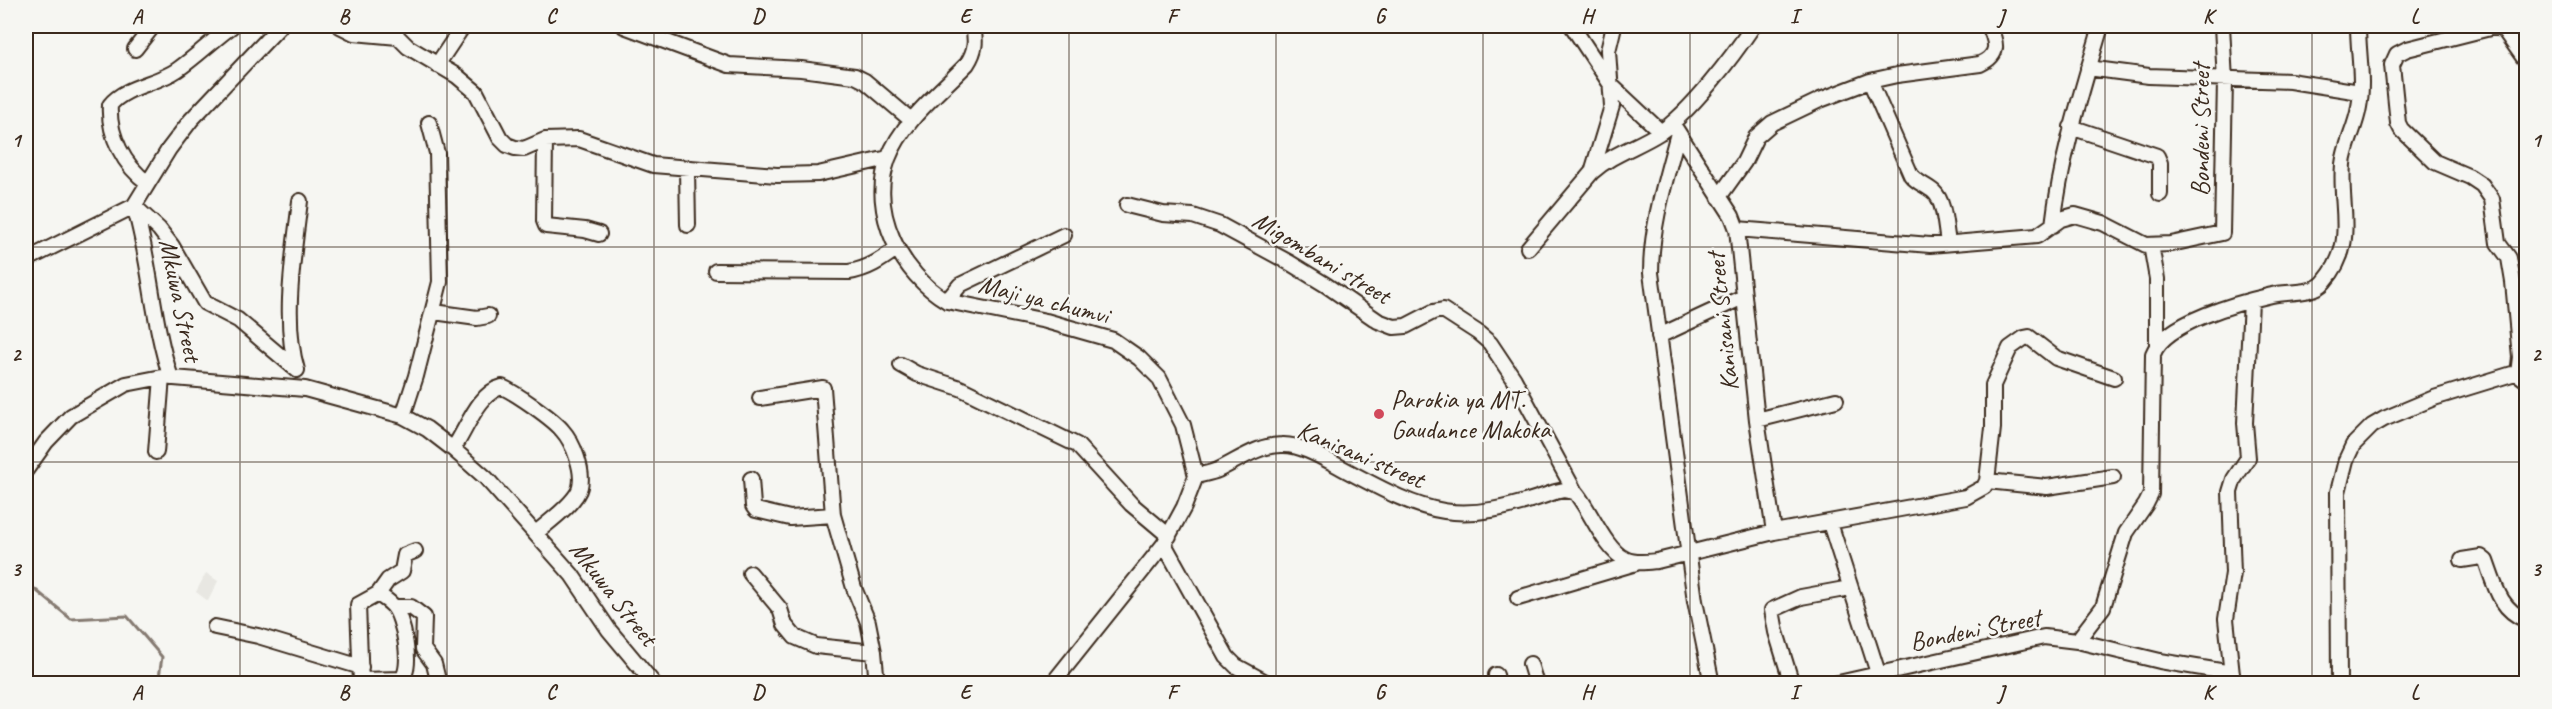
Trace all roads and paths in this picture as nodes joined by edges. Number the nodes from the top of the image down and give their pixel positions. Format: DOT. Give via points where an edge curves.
graph roads {
  1 [pos="153,26"];
  2 [pos="232,26"];
  3 [pos="280,26"];
  4 [pos="340,26"];
  5 [pos="463,26"];
  6 [pos="624,26"];
  7 [pos="973,26"];
  8 [pos="1572,26"];
  9 [pos="1614,26"];
  10 [pos="1753,26"];
  11 [pos="1989,26"];
  12 [pos="2101,26"];
  13 [pos="2222,26"];
  14 [pos="2358,26"];
  15 [pos="2494,26"];
  16 [pos="135,50"];
  17 [pos="2526,62"];
  18 [pos="437,65"];
  19 [pos="2088,68"];
  20 [pos="1870,81"];
  21 [pos="2226,81"];
  22 [pos="1611,85"];
  23 [pos="2360,92"];
  24 [pos="911,120"];
  25 [pos="429,123"];
  26 [pos="2071,127"];
  27 [pos="1670,129"];
  28 [pos="545,140"];
  29 [pos="888,159"];
  30 [pos="687,169"];
  31 [pos="1592,172"];
  32 [pos="148,183"];
  33 [pos="2160,194"];
  34 [pos="1719,197"];
  35 [pos="300,201"];
  36 [pos="1127,205"];
  37 [pos="134,206"];
  38 [pos="688,225"];
  39 [pos="2053,225"];
  40 [pos="1737,229"];
  41 [pos="599,234"];
  42 [pos="1065,235"];
  43 [pos="1948,242"];
  44 [pos="2151,245"];
  45 [pos="1528,248"];
  46 [pos="896,249"];
  47 [pos="26,260"];
  48 [pos="716,271"];
  49 [pos="1743,297"];
  50 [pos="948,301"];
  51 [pos="2252,301"];
  52 [pos="434,312"];
  53 [pos="488,316"];
  54 [pos="1659,336"];
  55 [pos="2157,345"];
  56 [pos="900,365"];
  57 [pos="297,370"];
  58 [pos="166,377"];
  59 [pos="2522,377"];
  60 [pos="2114,378"];
  61 [pos="305,389"];
  62 [pos="760,398"];
  63 [pos="1836,400"];
  64 [pos="403,416"];
  65 [pos="1757,420"];
  66 [pos="453,449"];
  67 [pos="156,452"];
  68 [pos="26,470"];
  69 [pos="1196,476"];
  70 [pos="2113,477"];
  71 [pos="751,479"];
  72 [pos="1987,481"];
  73 [pos="1575,492"];
  74 [pos="833,515"];
  75 [pos="1830,523"];
  76 [pos="1774,532"];
  77 [pos="536,533"];
  78 [pos="1166,540"];
  79 [pos="415,551"];
  80 [pos="1689,553"];
  81 [pos="2462,560"];
  82 [pos="1638,562"];
  83 [pos="750,573"];
  84 [pos="1850,588"];
  85 [pos="378,594"];
  86 [pos="1518,598"];
  87 [pos="395,607"];
  88 [pos="2526,620"];
  89 [pos="215,627"];
  90 [pos="2077,640"];
  91 [pos="874,652"];
  92 [pos="1530,664"];
  93 [pos="1878,673"];
  94 [pos="361,677"];
  95 [pos="2232,678"];
  96 [pos="1835,683"];
  97 [pos="440,684"];
  98 [pos="654,684"];
  99 [pos="877,684"];
  100 [pos="1052,684"];
  101 [pos="1269,684"];
  102 [pos="1536,684"];
  103 [pos="1712,684"];
  104 [pos="1792,684"];
  105 [pos="2339,684"];
  1 -- 16 [label="street"];
  2 -- 32 [label="street" via="162,80 125,94 110,105 111,125 125,161"];
  3 -- 32 [label="street" via="191,120"];
  4 -- 18 [label="street" via="354,33 398,37"];
  5 -- 18 [label="street"];
  6 -- 24 [label="street" via="729,65 855,76"];
  7 -- 24 [label="street, Maji ya chumvi" via="976,40 967,64"];
  8 -- 22 [label="street, Kanisani Street"];
  9 -- 22 [label="street" via="1608,51"];
  10 -- 27 [label="street"];
  11 -- 20 [label="street" via="1997,44 1988,61"];
  12 -- 19 [label="street"];
  13 -- 21 [label="street, Bondeni Street"];
  14 -- 23 [label="street"];
  15 -- 17 [label="street" via="2504,30"];
  15 -- 59 [label="street" via="2399,52 2392,65 2393,85 2401,129 2434,162 2470,177 2492,199 2498,243 2509,258"];
  18 -- 28 [label="street" via="476,92 507,145 524,149"];
  19 -- 21 [label="street"];
  19 -- 26 [label="street"];
  20 -- 34 [label="street" via="1820,100 1761,130"];
  20 -- 43 [label="street" via="1911,175 1940,201"];
  21 -- 23 [label="street" via="2290,81"];
  21 -- 44 [label="street, Bondeni Street" via="2223,232"];
  22 -- 27 [label="street, Kanisani Street"];
  22 -- 31 [label="street" via="1612,106"];
  23 -- 51 [label="street" via="2357,120 2343,164 2346,235 2337,264 2314,289"];
  24 -- 29 [label="street, Maji ya chumvi"];
  25 -- 52 [label="street" via="437,153 439,190 440,282"];
  26 -- 33 [label="street" via="2157,156"];
  26 -- 39 [label="street"];
  27 -- 31 [label="street" via="1605,161"];
  27 -- 34 [label="street, Kanisani Street"];
  27 -- 54 [label="street" via="1651,251"];
  28 -- 30 [label="street" via="579,139 633,160"];
  28 -- 41 [label="street" via="546,226"];
  29 -- 30 [label="street" via="807,175"];
  29 -- 46 [label="street, Maji ya chumvi" via="883,193 886,222"];
  30 -- 38 [label="street"];
  31 -- 45 [label="street"];
  32 -- 37 [label="street"];
  34 -- 40 [label="street, Kanisani Street"];
  35 -- 57 [label="street" via="291,315"];
  36 -- 73 [label="street, Migombani street" via="1193,216 1220,225 1290,262 1378,321 1394,327 1443,310 1465,324 1491,343"];
  37 -- 47 [label="street"];
  37 -- 57 [label="street" via="172,246 201,299 238,320"];
  37 -- 58 [label="street, Mkuwa Street" via="143,236"];
  39 -- 43 [label="street" via="2037,236"];
  39 -- 44 [label="street" via="2080,215"];
  40 -- 43 [label="street" via="1930,245"];
  40 -- 49 [label="street, Kanisani Street"];
  42 -- 50 [label="street" via="960,285"];
  44 -- 55 [label="street" via="2157,279"];
  46 -- 48 [label="street" via="871,266 849,272"];
  46 -- 50 [label="street, Maji ya chumvi" via="910,269"];
  49 -- 54 [label="street"];
  49 -- 65 [label="street, Kanisani Street"];
  50 -- 69 [label="street, Maji ya chumvi" via="1046,321 1113,340 1139,358 1159,378 1183,425"];
  51 -- 55 [label="street" via="2193,321"];
  51 -- 95 [label="street" via="2245,423 2248,458 2230,492 2233,573 2226,620"];
  52 -- 53 [label="street"];
  52 -- 64 [label="street"];
  54 -- 80 [label="street"];
  55 -- 90 [label="street" via="2153,354 2151,494 2126,533 2103,607"];
  56 -- 78 [label="street" via="960,388 1077,445"];
  57 -- 61 [label="street"];
  58 -- 61 [label="street, Mkuwa Street"];
  58 -- 67 [label="street"];
  58 -- 68 [label="street" via="126,384 70,416"];
  59 -- 105 [label="street" via="2434,398 2404,410 2372,426 2353,446 2338,492"];
  60 -- 72 [label="street" via="2056,358 2029,338 2012,345 1993,385"];
  61 -- 64 [label="street, Mkuwa Street"];
  62 -- 74 [label="street" via="823,387"];
  63 -- 65 [label="street"];
  64 -- 66 [label="street, Mkuwa Street"];
  65 -- 76 [label="street, Kanisani Street"];
  66 -- 77 [label="street, Mkuwa Street" via="486,478"];
  66 -- 77 [label="street, Mkuwa Street" via="491,390 502,387 564,431 573,449 581,486 561,512"];
  69 -- 73 [label="street, Kanisani street" via="1257,450 1283,444 1324,459 1389,493 1446,513 1488,512 1554,492"];
  69 -- 78 [label="street"];
  70 -- 72 [label="street" via="2047,487"];
  71 -- 74 [label="street" via="756,510 790,518"];
  72 -- 75 [label="street" via="1966,497"];
  73 -- 82 [label="street" via="1612,548 1624,559"];
  74 -- 91 [label="street"];
  75 -- 76 [label="street"];
  75 -- 84 [label="street"];
  76 -- 80 [label="street"];
  77 -- 98 [label="street, Mkuwa Street"];
  78 -- 100 [label="street"];
  78 -- 101 [label="street" via="1227,657"];
  79 -- 85 [label="street" via="405,555 402,571 388,580"];
  80 -- 82 [label="street"];
  80 -- 103 [label="street"];
  81 -- 88 [label="street" via="2486,561 2500,600 2512,614"];
  82 -- 86 [label="street"];
  83 -- 91 [label="street" via="780,609 785,625 795,637 816,646"];
  84 -- 93 [label="street"];
  84 -- 104 [label="street" via="1801,597 1772,610"];
  85 -- 87 [label="street"];
  85 -- 94 [label="street" via="358,605"];
  87 -- 94 [label="street" via="408,650 405,676 401,680"];
  87 -- 97 [label="street" via="411,607 424,617 423,649 434,663"];
  89 -- 94 [label="street" via="258,636"];
  90 -- 93 [label="street, Bondeni Street" via="2033,639"];
  90 -- 95 [label="street, Bondeni Street"];
  91 -- 99 [label="street"];
  92 -- 102 [label="street"];
  93 -- 96 [label="street, Bondeni Street"];
}
